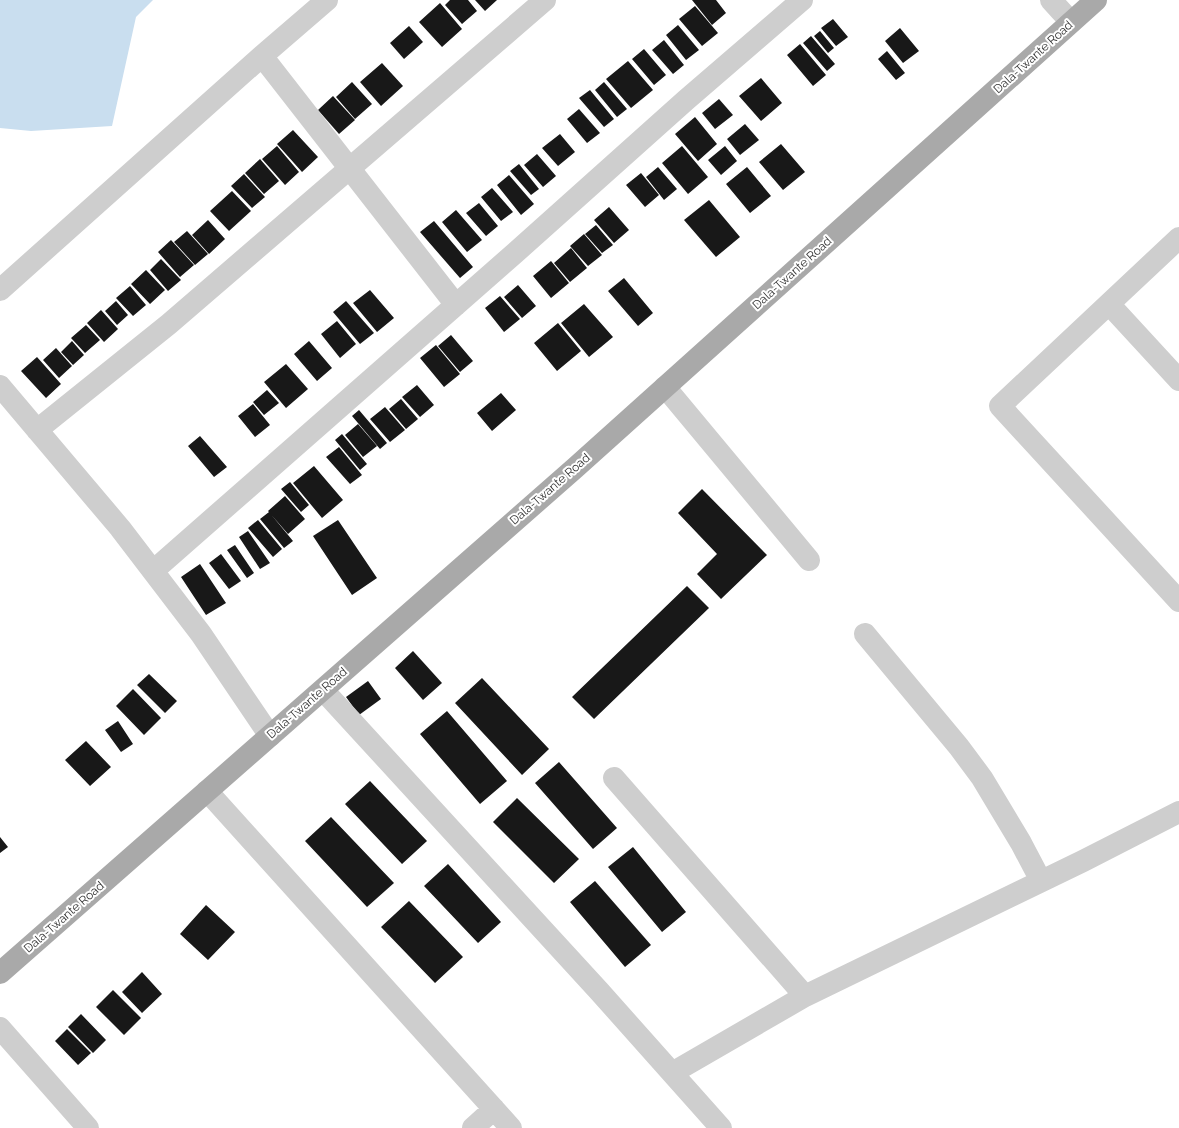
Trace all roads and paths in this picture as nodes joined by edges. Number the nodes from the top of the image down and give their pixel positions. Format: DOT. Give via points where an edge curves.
graph roads {
  1 [pos="327,0"];
  2 [pos="545,0"];
  3 [pos="802,0"];
  4 [pos="1051,0"];
  5 [pos="1096,0"];
  6 [pos="1071,22"];
  7 [pos="262,56"];
  8 [pos="350,168"];
  9 [pos="1179,238"];
  10 [pos="0,290"];
  11 [pos="1109,304"];
  12 [pos="456,305"];
  13 [pos="1179,380"];
  14 [pos="0,386"];
  15 [pos="665,387"];
  16 [pos="38,430"];
  17 [pos="809,560"];
  18 [pos="153,571"];
  19 [pos="1179,601"];
  20 [pos="865,634"];
  21 [pos="323,690"];
  22 [pos="270,736"];
  23 [pos="614,778"];
  24 [pos="207,791"];
  25 [pos="1179,812"];
  26 [pos="1041,881"];
  27 [pos="0,973"];
  28 [pos="805,996"];
  29 [pos="0,1028"];
  30 [pos="672,1073"];
  31 [pos="494,1110"];
  32 [pos="88,1128"];
  33 [pos="473,1128"];
  34 [pos="511,1128"];
  35 [pos="721,1128"];
  1 -- 7 [label="street"];
  2 -- 8 [label="street"];
  3 -- 12 [label="street"];
  4 -- 6 [label="street"];
  5 -- 6 [label="main road, Dala-Twante Road"];
  6 -- 15 [label="main road, Dala-Twante Road"];
  7 -- 8 [label="street"];
  7 -- 10 [label="street"];
  8 -- 12 [label="street"];
  8 -- 16 [label="street" via="169,324"];
  9 -- 11 [label="street"];
  11 -- 13 [label="street"];
  11 -- 19 [label="street" via="1000,406"];
  12 -- 18 [label="street"];
  14 -- 16 [label="street"];
  15 -- 17 [label="street"];
  15 -- 21 [label="main road, Dala-Twante Road"];
  16 -- 18 [label="street"];
  18 -- 22 [label="street" via="202,634"];
  20 -- 26 [label="street" via="982,778"];
  21 -- 22 [label="main road, Dala-Twante Road"];
  21 -- 30 [label="street"];
  22 -- 24 [label="main road, Dala-Twante Road"];
  23 -- 28 [label="street"];
  24 -- 27 [label="main road, Dala-Twante Road"];
  24 -- 31 [label="street"];
  25 -- 26 [label="street"];
  26 -- 28 [label="street"];
  28 -- 30 [label="street"];
  29 -- 32 [label="street"];
  30 -- 35 [label="street"];
  31 -- 33 [label="street"];
  31 -- 34 [label="street"];
}
